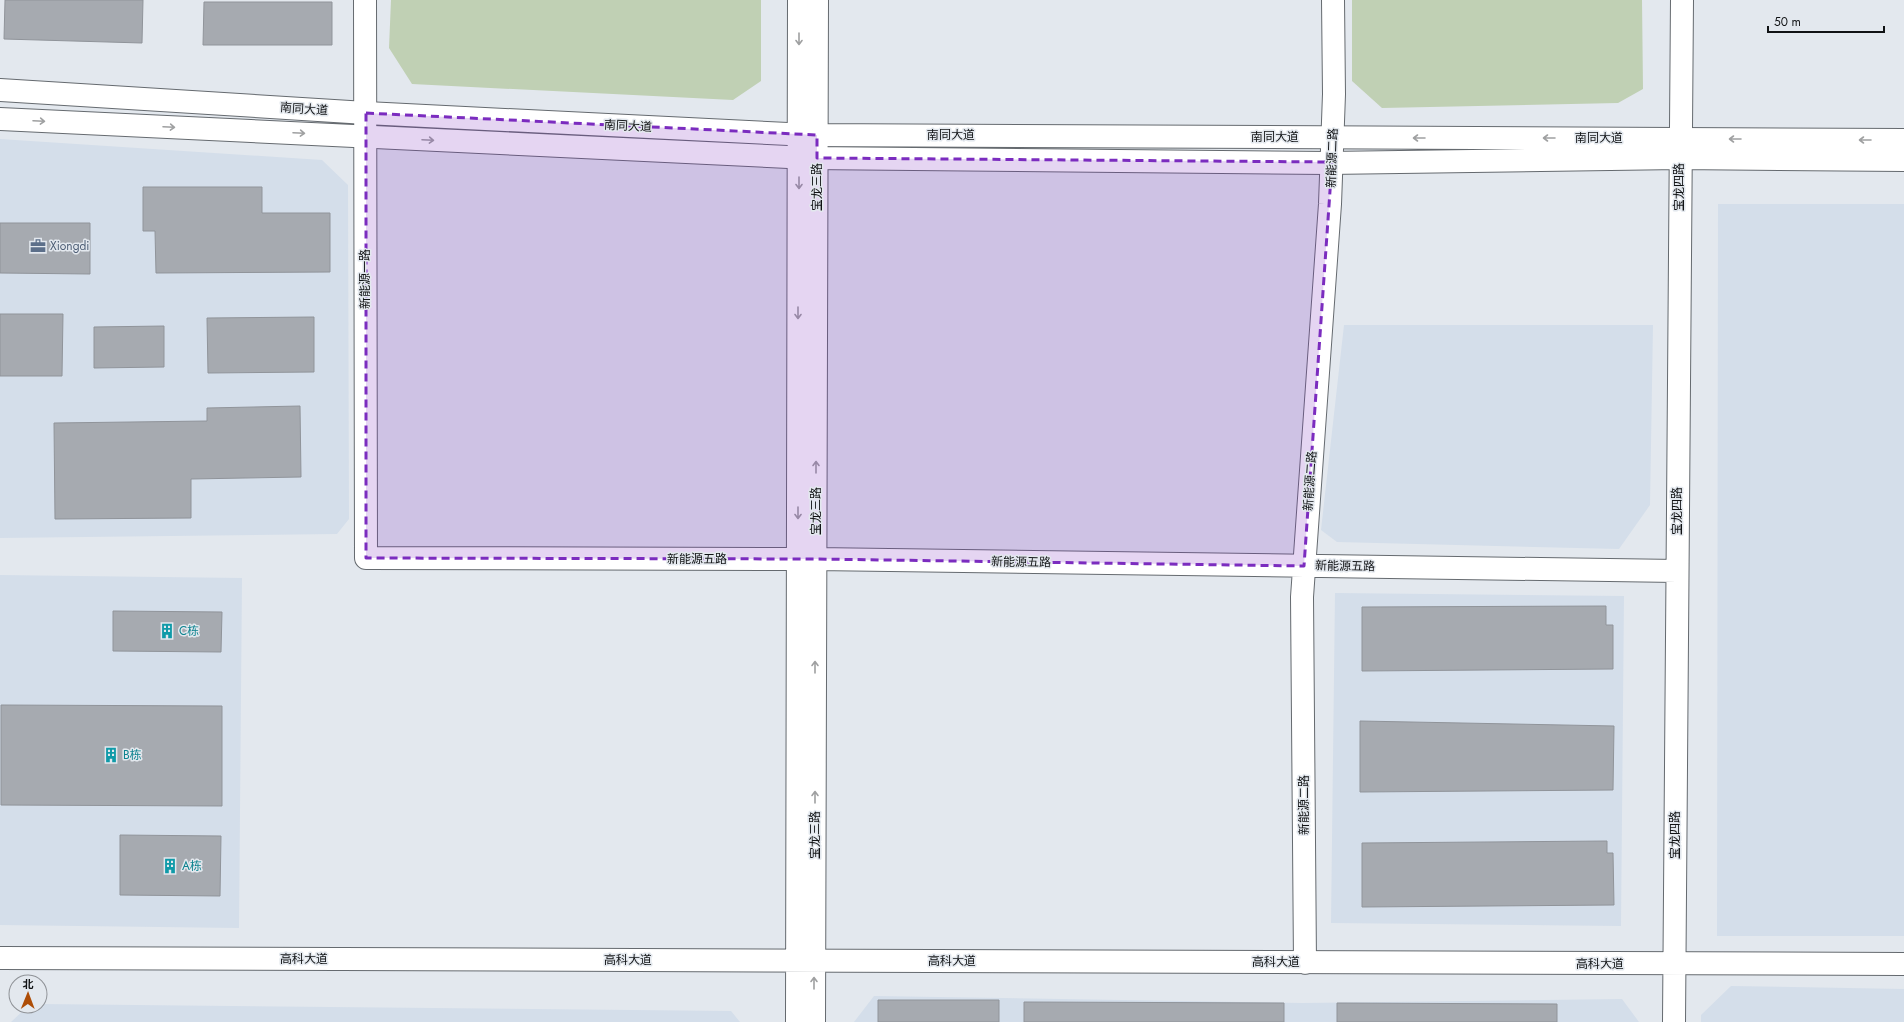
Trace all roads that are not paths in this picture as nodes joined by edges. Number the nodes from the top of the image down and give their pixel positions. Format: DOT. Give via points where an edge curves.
graph roads {
  1 [pos="365,0"];
  2 [pos="799,0"];
  3 [pos="817,0"];
  4 [pos="1333,0"];
  5 [pos="1682,0"];
  6 [pos="0,90"];
  7 [pos="366,113"];
  8 [pos="0,119"];
  9 [pos="808,134"];
  10 [pos="365,136"];
  11 [pos="1333,137"];
  12 [pos="1904,140"];
  13 [pos="1680,149"];
  14 [pos="808,158"];
  15 [pos="1904,160"];
  16 [pos="1332,162"];
  17 [pos="366,558"];
  18 [pos="807,559"];
  19 [pos="1304,566"];
  20 [pos="1677,570"];
  21 [pos="0,958"];
  22 [pos="806,960"];
  23 [pos="1305,963"];
  24 [pos="1674,964"];
  25 [pos="1904,964"];
  26 [pos="797,1022"];
  27 [pos="814,1022"];
  28 [pos="1674,1022"];
  1 -- 7 [label="street, 新能源一路"];
  2 -- 9 [label="street, 宝龙三路, one-way"];
  3 -- 9 [label="street, 宝龙三路"];
  4 -- 11 [label="street, 新能源二路"];
  5 -- 13 [label="street, 宝龙四路"];
  6 -- 7 [label="street, 南同大道"];
  7 -- 9 [label="street, 南同大道"];
  7 -- 10 [label="street, 新能源一路"];
  8 -- 10 [label="street, 南同大道, one-way"];
  9 -- 11 [label="street, 南同大道"];
  9 -- 14 [label="street, 宝龙三路"];
  10 -- 14 [label="street, 南同大道, one-way"];
  10 -- 17 [label="street, 新能源一路"];
  13 -- 11 [label="street, 南同大道, one-way"];
  11 -- 16 [label="street, 新能源二路"];
  12 -- 13 [label="street, 南同大道, one-way"];
  13 -- 15 [label="street, 南同大道"];
  13 -- 16 [label="street, 南同大道"];
  13 -- 20 [label="street, 宝龙四路"];
  14 -- 16 [label="street, 南同大道"];
  14 -- 18 [label="street, 宝龙三路"];
  16 -- 19 [label="street, 新能源二路"];
  17 -- 18 [label="street, 新能源五路"];
  18 -- 19 [label="street, 新能源五路"];
  18 -- 22 [label="street, 宝龙三路"];
  19 -- 20 [label="street, 新能源五路"];
  19 -- 23 [label="street, 新能源二路" via="1302,597"];
  20 -- 24 [label="street, 宝龙四路"];
  21 -- 22 [label="street, 高科大道"];
  22 -- 23 [label="street, 高科大道"];
  22 -- 26 [label="street, 宝龙三路"];
  27 -- 22 [label="street, 宝龙三路, one-way"];
  23 -- 24 [label="street, 高科大道"];
  24 -- 25 [label="street, 高科大道"];
  24 -- 28 [label="street, 宝龙四路"];
}
